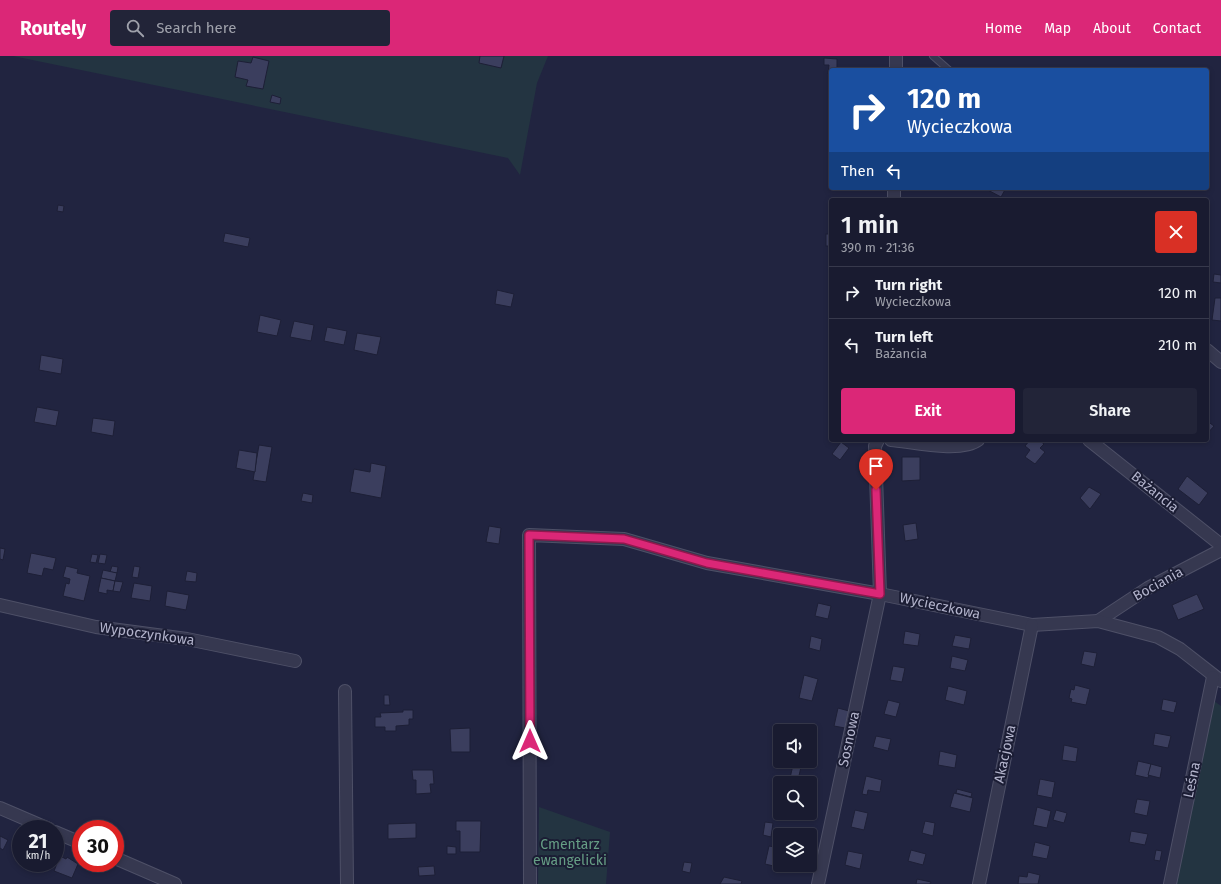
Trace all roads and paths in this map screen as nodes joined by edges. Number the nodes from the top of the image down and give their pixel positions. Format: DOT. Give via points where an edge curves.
graph roads {
  1 [pos="896,56"];
  2 [pos="933,56"];
  3 [pos="896,68"];
  4 [pos="947,68"];
  5 [pos="1209,352"];
  6 [pos="1221,362"];
  7 [pos="877,442"];
  8 [pos="913,442"];
  9 [pos="975,442"];
  10 [pos="1092,442"];
  11 [pos="1221,545"];
  12 [pos="1221,550"];
  13 [pos="880,594"];
  14 [pos="0,605"];
  15 [pos="1098,620"];
  16 [pos="1032,625"];
  17 [pos="295,661"];
  18 [pos="1217,679"];
  19 [pos="345,691"];
  20 [pos="0,808"];
  21 [pos="28,820"];
  22 [pos="124,862"];
  23 [pos="175,884"];
  24 [pos="347,884"];
  25 [pos="530,884"];
  26 [pos="818,884"];
  27 [pos="979,884"];
  28 [pos="1170,884"];
  1 -- 3 [label="street"];
  2 -- 4 [label="lane"];
  5 -- 6 [label="street"];
  7 -- 13 [label="street" via="875,446"];
  8 -- 9 [label="street" via="957,446 969,446"];
  10 -- 11 [label="street, Bażancia"];
  12 -- 15 [label="street, Bociania" via="1148,588"];
  13 -- 16 [label="street, Wycieczkowa"];
  13 -- 25 [label="street, Wycieczkowa" via="707,563 624,539 529,535"];
  13 -- 26 [label="street, Sosnowa"];
  14 -- 17 [label="street, Wypoczynkowa" via="96,627 187,639"];
  15 -- 16 [label="street, Wycieczkowa"];
  15 -- 18 [label="street, Wycieczkowa" via="1158,637 1180,649"];
  16 -- 27 [label="street, Akacjowa"];
  18 -- 28 [label="street, Leśna"];
  19 -- 24 [label="street"];
  20 -- 21 [label="street"];
  22 -- 23 [label="street"];
}
